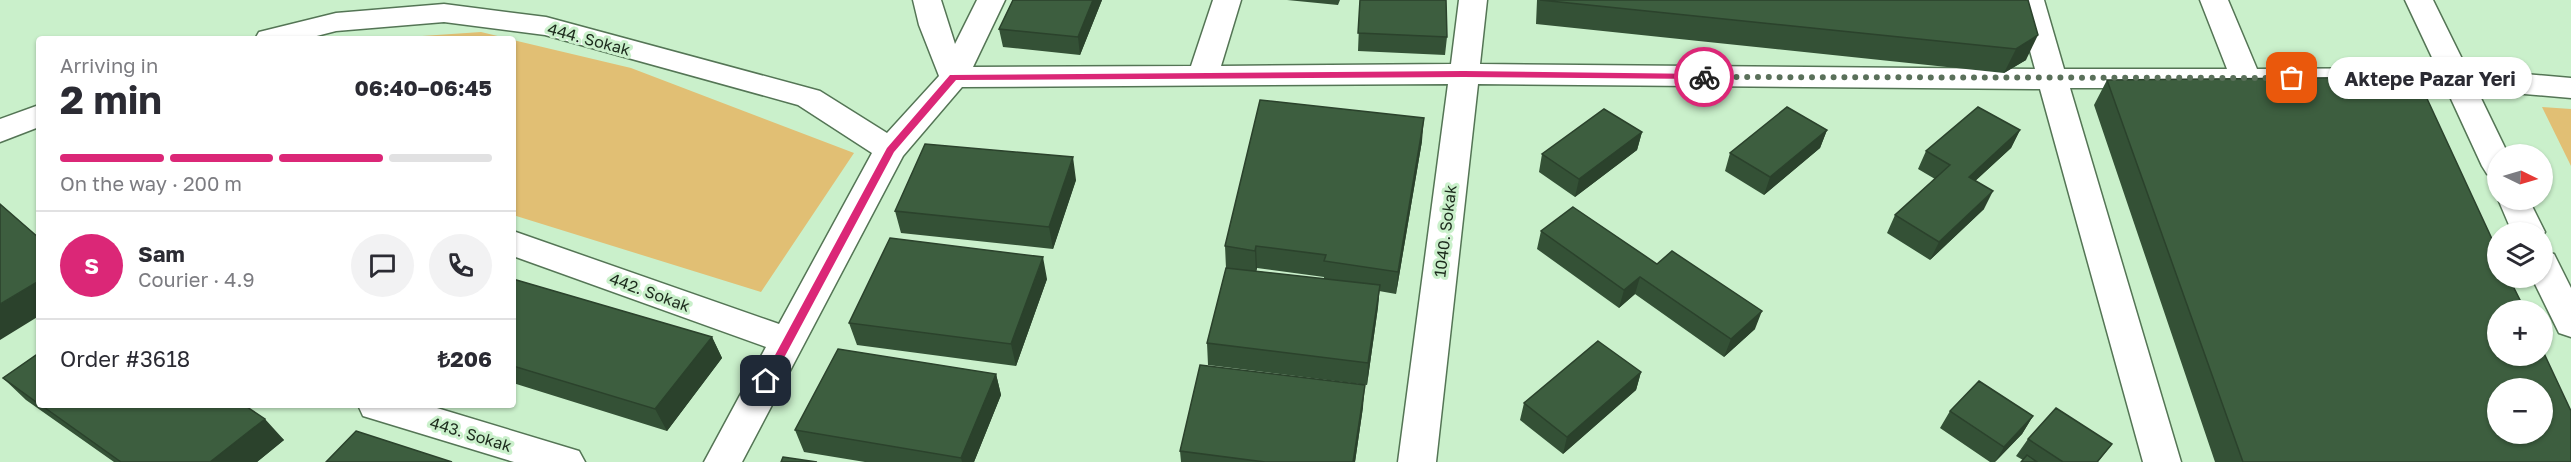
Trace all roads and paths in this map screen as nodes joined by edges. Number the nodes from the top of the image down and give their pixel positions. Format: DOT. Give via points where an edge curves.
graph roads {
  1 [pos="927,0"];
  2 [pos="991,0"];
  3 [pos="1227,0"];
  4 [pos="1473,0"];
  5 [pos="2030,0"];
  6 [pos="2214,0"];
  7 [pos="2419,0"];
  8 [pos="281,36"];
  9 [pos="1464,74"];
  10 [pos="1203,76"];
  11 [pos="954,77"];
  12 [pos="2051,78"];
  13 [pos="2246,78"];
  14 [pos="2456,78"];
  15 [pos="2571,88"];
  16 [pos="36,116"];
  17 [pos="0,131"];
  18 [pos="2488,144"];
  19 [pos="890,150"];
  20 [pos="516,244"];
  21 [pos="2553,286"];
  22 [pos="2571,323"];
  23 [pos="788,341"];
  24 [pos="386,408"];
  25 [pos="566,462"];
  26 [pos="723,462"];
  27 [pos="1417,462"];
  28 [pos="2162,462"];
  1 -- 11 [label="street"];
  2 -- 11 [label="street"];
  3 -- 10 [label="street"];
  4 -- 9 [label="street, 1040. Sokak"];
  5 -- 12 [label="street"];
  6 -- 13 [label="street"];
  7 -- 14 [label="street"];
  8 -- 19 [label="street, 444. Sokak" via="336,22 444,14 546,26 809,98"];
  9 -- 10 [label="street"];
  9 -- 12 [label="street"];
  9 -- 27 [label="street, 1040. Sokak"];
  10 -- 11 [label="street"];
  11 -- 19 [label="street"];
  12 -- 13 [label="street"];
  12 -- 28 [label="street"];
  13 -- 14 [label="street"];
  14 -- 15 [label="street"];
  14 -- 18 [label="street"];
  16 -- 17 [label="street"];
  19 -- 23 [label="street"];
  20 -- 23 [label="street, 442. Sokak"];
  21 -- 22 [label="street"];
  23 -- 26 [label="street"];
  24 -- 25 [label="street, 443. Sokak"];
}
